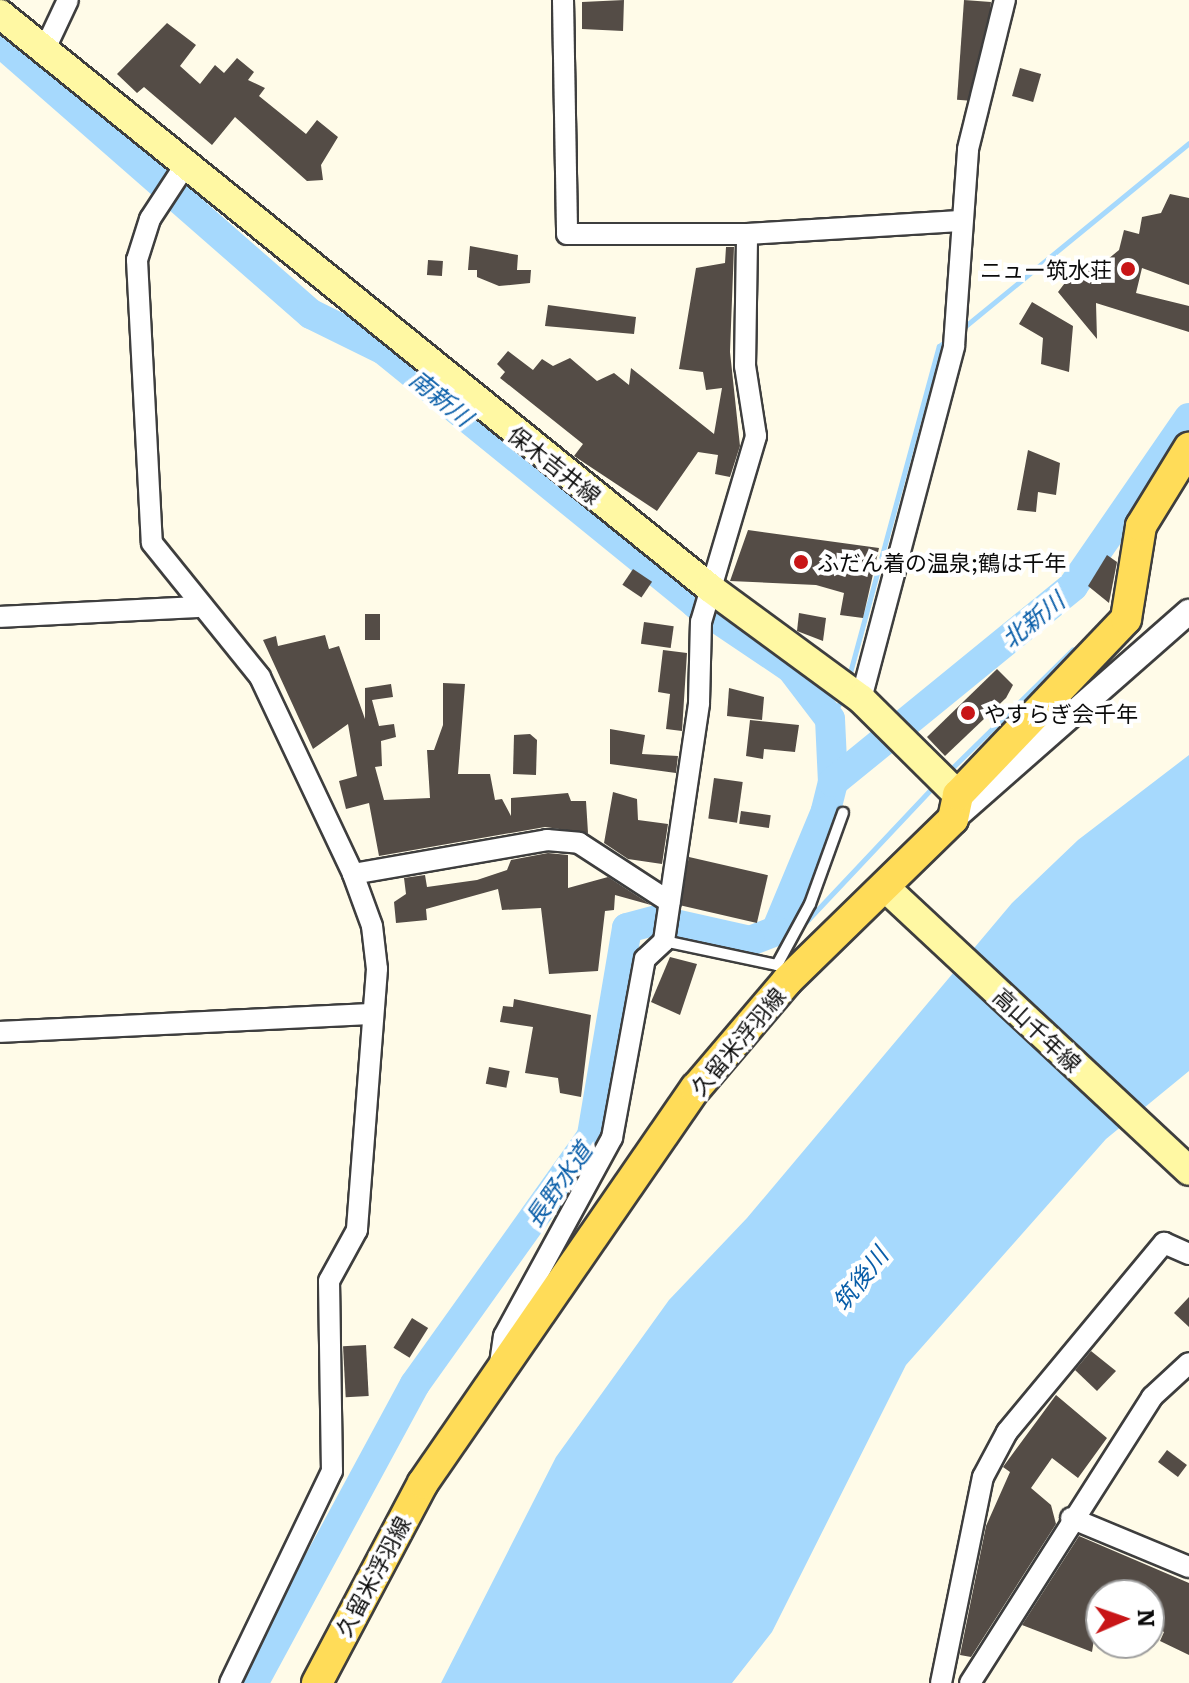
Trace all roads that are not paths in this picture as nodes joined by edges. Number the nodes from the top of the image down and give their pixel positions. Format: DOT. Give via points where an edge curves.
graph roads {
  1 [pos="68,0"];
  2 [pos="563,0"];
  3 [pos="1005,0"];
  4 [pos="0,14"];
  5 [pos="44,51"];
  6 [pos="175,180"];
  7 [pos="960,221"];
  8 [pos="747,234"];
  9 [pos="1189,448"];
  10 [pos="709,593"];
  11 [pos="198,607"];
  12 [pos="1189,612"];
  13 [pos="0,617"];
  14 [pos="856,696"];
  15 [pos="954,799"];
  16 [pos="843,813"];
  17 [pos="353,874"];
  18 [pos="892,893"];
  19 [pos="669,904"];
  20 [pos="664,941"];
  21 [pos="371,1014"];
  22 [pos="0,1032"];
  23 [pos="1189,1171"];
  24 [pos="1189,1254"];
  25 [pos="1189,1363"];
  26 [pos="500,1364"];
  27 [pos="1071,1518"];
  28 [pos="1189,1567"];
  29 [pos="972,1682"];
  30 [pos="230,1683"];
  31 [pos="317,1683"];
  32 [pos="941,1683"];
  1 -- 5 [label="street"];
  2 -- 8 [label="street" via="567,234"];
  3 -- 7 [label="street" via="968,149"];
  4 -- 5 [label="main road, 保木吉井線"];
  5 -- 6 [label="main road, 保木吉井線"];
  6 -- 10 [label="main road, 保木吉井線"];
  6 -- 11 [label="street" via="137,260 152,543"];
  7 -- 8 [label="street"];
  7 -- 14 [label="street" via="954,346"];
  8 -- 10 [label="street" via="745,366 756,436"];
  9 -- 15 [label="main road, 久留米浮羽線" via="1141,526 1126,619"];
  10 -- 14 [label="main road, 保木吉井線"];
  10 -- 19 [label="street" via="701,622 699,703"];
  11 -- 13 [label="street"];
  11 -- 17 [label="street" via="260,677"];
  12 -- 15 [label="street"];
  14 -- 15 [label="main road, 保木吉井線"];
  15 -- 18 [label="main road, 久留米浮羽線"];
  16 -- 20 [label="lane" via="777,965"];
  17 -- 19 [label="street" via="547,840 579,843"];
  17 -- 21 [label="street" via="372,926"];
  18 -- 23 [label="main road, 高山千年線"];
  18 -- 26 [label="main road, 久留米浮羽線" via="787,981 696,1088"];
  19 -- 20 [label="street"];
  20 -- 26 [label="street" via="645,959 612,1138 504,1336"];
  21 -- 22 [label="street"];
  21 -- 30 [label="street" via="357,1230 329,1281 332,1471"];
  24 -- 32 [label="street" via="1164,1243 1007,1432 983,1477"];
  25 -- 27 [label="street" via="1152,1397"];
  26 -- 31 [label="main road, 久留米浮羽線" via="390,1538"];
  27 -- 28 [label="street"];
  27 -- 29 [label="street"];
}
